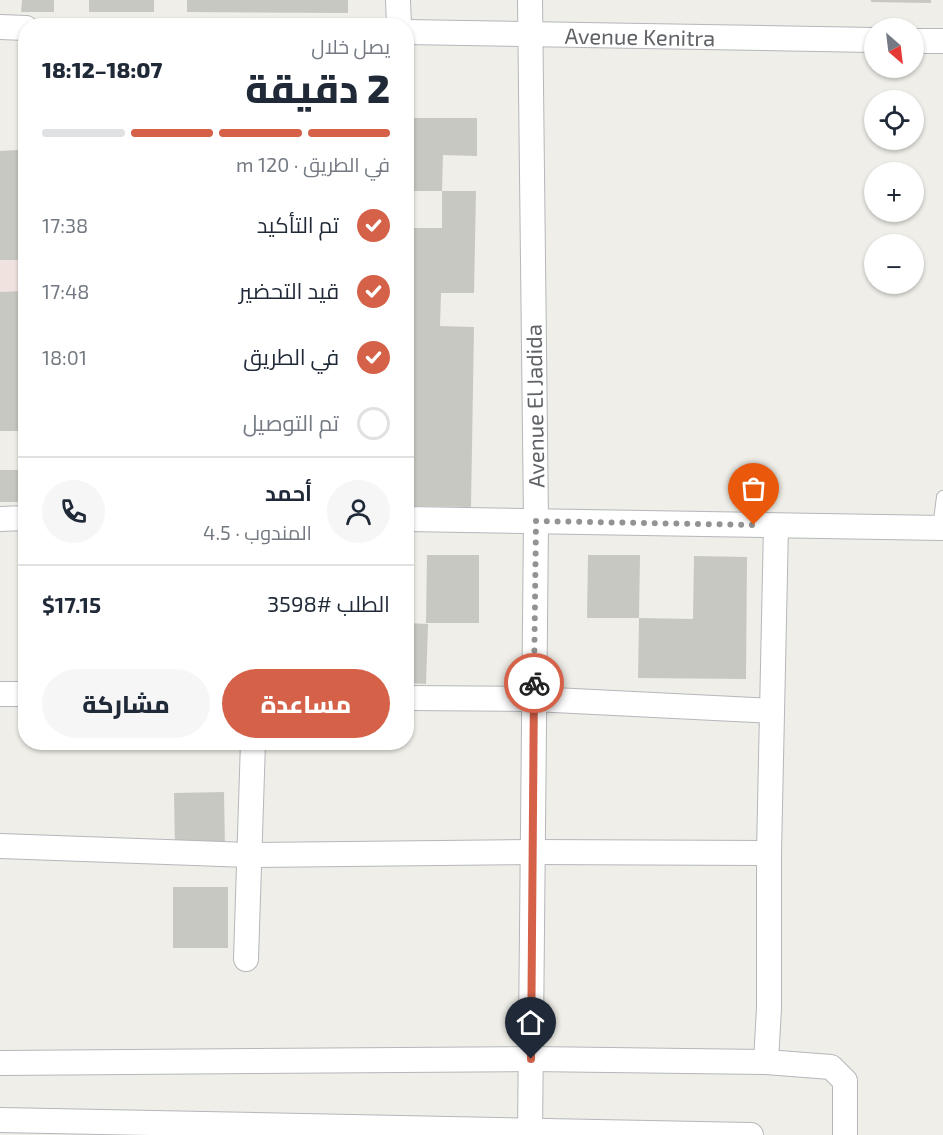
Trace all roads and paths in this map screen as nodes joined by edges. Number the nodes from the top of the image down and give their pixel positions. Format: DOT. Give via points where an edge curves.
graph roads {
  1 [pos="399,0"];
  2 [pos="530,0"];
  3 [pos="399,18"];
  4 [pos="0,27"];
  5 [pos="18,28"];
  6 [pos="414,32"];
  7 [pos="531,36"];
  8 [pos="864,40"];
  9 [pos="924,40"];
  10 [pos="943,41"];
  11 [pos="943,496"];
  12 [pos="18,518"];
  13 [pos="0,519"];
  14 [pos="414,519"];
  15 [pos="536,521"];
  16 [pos="776,526"];
  17 [pos="941,528"];
  18 [pos="0,694"];
  19 [pos="18,694"];
  20 [pos="414,698"];
  21 [pos="534,699"];
  22 [pos="772,711"];
  23 [pos="253,750"];
  24 [pos="0,846"];
  25 [pos="532,852"];
  26 [pos="769,853"];
  27 [pos="249,855"];
  28 [pos="246,959"];
  29 [pos="531,1059"];
  30 [pos="766,1062"];
  31 [pos="0,1063"];
  32 [pos="0,1120"];
  33 [pos="530,1133"];
  34 [pos="751,1135"];
  35 [pos="845,1135"];
  1 -- 3 [label="street"];
  2 -- 7 [label="street, Avenue El Jadida"];
  4 -- 5 [label="street"];
  6 -- 7 [label="street, Avenue Kenitra"];
  7 -- 8 [label="street, Avenue Kenitra"];
  7 -- 15 [label="street, Avenue El Jadida"];
  9 -- 10 [label="street"];
  11 -- 17 [label="lane"];
  12 -- 13 [label="street"];
  14 -- 15 [label="street"];
  15 -- 16 [label="street"];
  15 -- 21 [label="street, Avenue El Jadida"];
  16 -- 17 [label="street"];
  16 -- 22 [label="street"];
  18 -- 19 [label="street"];
  20 -- 21 [label="street"];
  21 -- 22 [label="street"];
  21 -- 25 [label="street, Avenue El Jadida"];
  22 -- 26 [label="street"];
  23 -- 27 [label="street"];
  24 -- 27 [label="street"];
  25 -- 26 [label="street"];
  25 -- 27 [label="street"];
  25 -- 29 [label="street, Avenue El Jadida"];
  26 -- 30 [label="street"];
  27 -- 28 [label="street"];
  29 -- 30 [label="street"];
  29 -- 31 [label="street"];
  29 -- 33 [label="street, Avenue El Jadida"];
  30 -- 35 [label="street" via="831,1067 839,1073 845,1082"];
  32 -- 33 [label="street"];
  33 -- 34 [label="street"];
}
